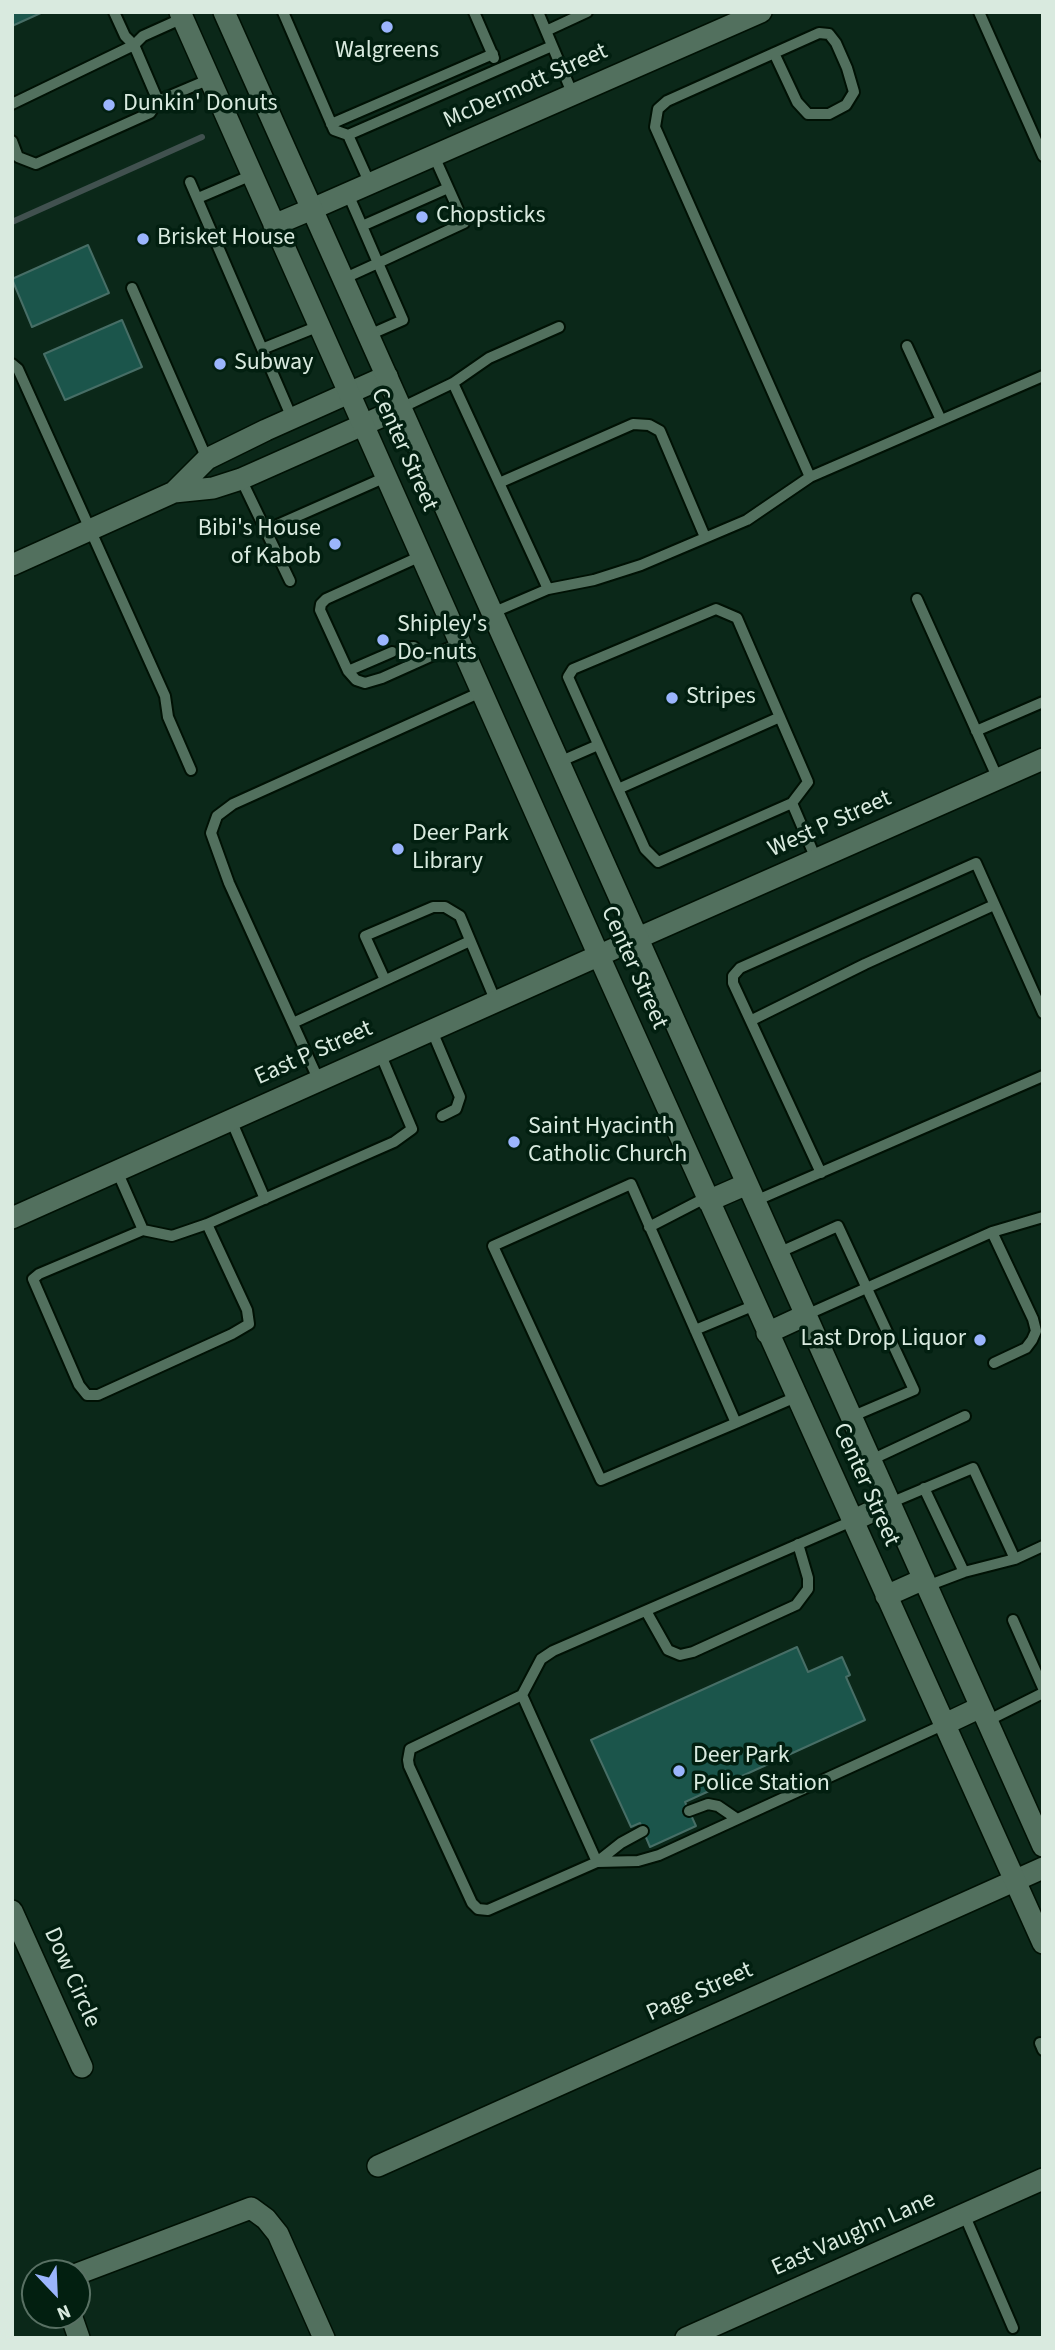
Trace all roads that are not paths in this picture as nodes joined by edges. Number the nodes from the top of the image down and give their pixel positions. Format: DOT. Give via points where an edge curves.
graph roads {
  1 [pos="114,12"];
  2 [pos="224,12"];
  3 [pos="283,12"];
  4 [pos="474,12"];
  5 [pos="537,12"];
  6 [pos="587,12"];
  7 [pos="761,12"];
  8 [pos="979,12"];
  9 [pos="182,15"];
  10 [pos="546,31"];
  11 [pos="134,45"];
  12 [pos="552,46"];
  13 [pos="774,53"];
  14 [pos="493,54"];
  15 [pos="499,69"];
  16 [pos="210,79"];
  17 [pos="573,95"];
  18 [pos="17,101"];
  19 [pos="158,102"];
  20 [pos="12,110"];
  21 [pos="331,124"];
  22 [pos="348,135"];
  23 [pos="12,141"];
  24 [pos="434,156"];
  25 [pos="1043,156"];
  26 [pos="252,175"];
  27 [pos="190,182"];
  28 [pos="370,184"];
  29 [pos="448,188"];
  30 [pos="348,194"];
  31 [pos="198,198"];
  32 [pos="312,209"];
  33 [pos="274,225"];
  34 [pos="362,226"];
  35 [pos="378,263"];
  36 [pos="343,279"];
  37 [pos="132,288"];
  38 [pos="319,326"];
  39 [pos="559,327"];
  40 [pos="369,335"];
  41 [pos="907,346"];
  42 [pos="262,349"];
  43 [pos="12,364"];
  44 [pos="387,376"];
  45 [pos="1043,376"];
  46 [pos="453,383"];
  47 [pos="349,393"];
  48 [pos="401,408"];
  49 [pos="292,418"];
  50 [pos="941,420"];
  51 [pos="363,425"];
  52 [pos="266,430"];
  53 [pos="208,459"];
  54 [pos="281,462"];
  55 [pos="386,477"];
  56 [pos="810,477"];
  57 [pos="242,479"];
  58 [pos="499,483"];
  59 [pos="174,492"];
  60 [pos="91,530"];
  61 [pos="266,530"];
  62 [pos="705,537"];
  63 [pos="421,556"];
  64 [pos="12,565"];
  65 [pos="290,580"];
  66 [pos="548,589"];
  67 [pos="918,599"];
  68 [pos="492,613"];
  69 [pos="460,643"];
  70 [pos="424,659"];
  71 [pos="348,671"];
  72 [pos="481,692"];
  73 [pos="1043,702"];
  74 [pos="780,717"];
  75 [pos="976,731"];
  76 [pos="598,745"];
  77 [pos="1043,759"];
  78 [pos="559,762"];
  79 [pos="191,770"];
  80 [pos="998,779"];
  81 [pos="618,789"];
  82 [pos="792,803"];
  83 [pos="817,859"];
  84 [pos="994,905"];
  85 [pos="638,938"];
  86 [pos="470,941"];
  87 [pos="598,956"];
  88 [pos="385,980"];
  89 [pos="496,1002"];
  90 [pos="1043,1013"];
  91 [pos="752,1020"];
  92 [pos="293,1023"];
  93 [pos="432,1031"];
  94 [pos="380,1054"];
  95 [pos="1043,1076"];
  96 [pos="319,1081"];
  97 [pos="442,1116"];
  98 [pos="231,1120"];
  99 [pos="117,1171"];
  100 [pos="821,1173"];
  101 [pos="751,1193"];
  102 [pos="265,1199"];
  103 [pos="708,1199"];
  104 [pos="1043,1217"];
  105 [pos="12,1218"];
  106 [pos="207,1224"];
  107 [pos="649,1227"];
  108 [pos="143,1230"];
  109 [pos="992,1232"];
  110 [pos="778,1253"];
  111 [pos="867,1288"];
  112 [pos="755,1305"];
  113 [pos="806,1315"];
  114 [pos="695,1330"];
  115 [pos="767,1333"];
  116 [pos="994,1363"];
  117 [pos="796,1398"];
  118 [pos="965,1416"];
  119 [pos="851,1417"];
  120 [pos="736,1423"];
  121 [pos="871,1460"];
  122 [pos="924,1488"];
  123 [pos="890,1503"];
  124 [pos="852,1521"];
  125 [pos="798,1544"];
  126 [pos="1043,1546"];
  127 [pos="1014,1559"];
  128 [pos="964,1572"];
  129 [pos="925,1582"];
  130 [pos="886,1596"];
  131 [pos="646,1611"];
  132 [pos="1013,1620"];
  133 [pos="1043,1690"];
  134 [pos="522,1695"];
  135 [pos="984,1714"];
  136 [pos="945,1724"];
  137 [pos="689,1811"];
  138 [pos="737,1819"];
  139 [pos="643,1831"];
  140 [pos="1043,1846"];
  141 [pos="597,1862"];
  142 [pos="1043,1867"];
  143 [pos="1015,1880"];
  144 [pos="12,1911"];
  145 [pos="1043,1943"];
  146 [pos="82,2067"];
  147 [pos="378,2166"];
  148 [pos="1043,2179"];
  149 [pos="964,2214"];
  150 [pos="91,2268"];
  151 [pos="1013,2328"];
  152 [pos="324,2338"];
  153 [pos="686,2338"];
  1 -- 11 [label="lane"];
  2 -- 32 [label="main road, Center Street"];
  3 -- 21 [label="lane"];
  4 -- 14 [label="lane"];
  5 -- 10 [label="lane"];
  6 -- 10 [label="lane"];
  7 -- 17 [label="main road, McDermott Street"];
  8 -- 25 [label="lane"];
  9 -- 11 [label="lane"];
  9 -- 16 [label="main road, Center Street"];
  10 -- 12 [label="lane"];
  11 -- 18 [label="lane"];
  11 -- 19 [label="lane"];
  12 -- 15 [label="lane"];
  12 -- 17 [label="lane"];
  13 -- 13 [label="lane" via="819,33 829,34 854,92 845,105 829,114 808,114 797,102"];
  13 -- 56 [label="lane" via="667,101 658,109 655,127"];
  14 -- 15 [label="lane"];
  14 -- 21 [label="lane"];
  15 -- 22 [label="lane"];
  16 -- 19 [label="lane"];
  16 -- 26 [label="main road, Center Street"];
  17 -- 24 [label="main road, McDermott Street"];
  18 -- 20 [label="lane"];
  19 -- 23 [label="lane" via="150,113 36,164 18,157"];
  21 -- 22 [label="lane"];
  22 -- 28 [label="lane"];
  24 -- 28 [label="main road, McDermott Street"];
  24 -- 29 [label="lane"];
  26 -- 31 [label="lane"];
  26 -- 33 [label="main road, Center Street"];
  27 -- 31 [label="lane"];
  28 -- 30 [label="main road, McDermott Street"];
  29 -- 34 [label="lane"];
  29 -- 35 [label="lane" via="464,223"];
  30 -- 32 [label="main road, McDermott Street"];
  30 -- 34 [label="lane"];
  31 -- 42 [label="lane"];
  32 -- 33 [label="main road, McDermott Street"];
  32 -- 36 [label="main road, Center Street"];
  33 -- 38 [label="main road, Center Street"];
  34 -- 35 [label="lane"];
  35 -- 36 [label="lane"];
  35 -- 40 [label="lane" via="403,320"];
  36 -- 40 [label="main road, Center Street"];
  37 -- 53 [label="lane"];
  38 -- 42 [label="lane"];
  38 -- 47 [label="main road, Center Street"];
  39 -- 46 [label="lane" via="489,358"];
  40 -- 44 [label="main road, Center Street"];
  41 -- 50 [label="lane"];
  42 -- 49 [label="lane"];
  43 -- 60 [label="lane"];
  44 -- 47 [label="main road"];
  44 -- 48 [label="main road, Center Street"];
  45 -- 50 [label="lane"];
  46 -- 48 [label="lane"];
  46 -- 58 [label="lane"];
  47 -- 49 [label="main road"];
  47 -- 51 [label="main road, Center Street"];
  48 -- 51 [label="main road"];
  48 -- 68 [label="main road, Center Street"];
  49 -- 52 [label="main road"];
  50 -- 56 [label="lane"];
  51 -- 54 [label="main road"];
  51 -- 55 [label="main road, Center Street"];
  52 -- 53 [label="main road"];
  52 -- 54 [label="main road"];
  53 -- 59 [label="main road"];
  54 -- 57 [label="main road"];
  55 -- 61 [label="lane"];
  55 -- 63 [label="main road, Center Street"];
  56 -- 62 [label="lane" via="747,520"];
  57 -- 59 [label="main road"];
  57 -- 61 [label="lane"];
  58 -- 62 [label="lane" via="633,424 649,425 660,431"];
  58 -- 66 [label="lane"];
  59 -- 60 [label="main road"];
  60 -- 64 [label="main road"];
  60 -- 79 [label="lane" via="165,696 168,717"];
  61 -- 65 [label="lane"];
  62 -- 66 [label="lane" via="641,565"];
  63 -- 69 [label="main road, Center Street"];
  63 -- 71 [label="lane" via="321,604"];
  66 -- 68 [label="lane"];
  67 -- 75 [label="lane"];
  68 -- 78 [label="main road, Center Street"];
  69 -- 70 [label="lane"];
  69 -- 72 [label="main road, Center Street"];
  70 -- 71 [label="lane" via="365,683"];
  70 -- 71 [label="lane" via="414,647"];
  72 -- 87 [label="main road, Center Street"];
  72 -- 92 [label="lane" via="233,804 217,817 211,833 229,883"];
  73 -- 75 [label="lane"];
  74 -- 76 [label="lane" via="737,618 716,609 573,668 568,677"];
  74 -- 81 [label="lane"];
  74 -- 82 [label="lane" via="808,782"];
  75 -- 80 [label="lane"];
  76 -- 78 [label="lane"];
  76 -- 81 [label="lane"];
  77 -- 80 [label="main road, West P Street"];
  78 -- 85 [label="main road, Center Street"];
  80 -- 83 [label="main road, West P Street"];
  81 -- 82 [label="lane" via="645,849 658,862"];
  82 -- 83 [label="lane"];
  83 -- 85 [label="main road, West P Street"];
  84 -- 90 [label="lane"];
  84 -- 91 [label="lane"];
  84 -- 91 [label="lane" via="975,863 740,968 733,983"];
  85 -- 87 [label="main road, East P Street"];
  85 -- 101 [label="main road, Center Street"];
  86 -- 88 [label="lane"];
  86 -- 88 [label="lane" via="460,916 433,907 365,936"];
  86 -- 89 [label="lane"];
  87 -- 89 [label="main road, East P Street"];
  87 -- 103 [label="main road, Center Street"];
  88 -- 92 [label="lane"];
  89 -- 93 [label="main road, East P Street"];
  91 -- 100 [label="lane"];
  92 -- 96 [label="lane"];
  93 -- 94 [label="main road, East P Street"];
  93 -- 97 [label="lane" via="460,1097 456,1109"];
  94 -- 96 [label="main road, East P Street"];
  94 -- 102 [label="lane" via="415,1127 394,1142"];
  95 -- 100 [label="lane"];
  96 -- 98 [label="main road, East P Street"];
  98 -- 99 [label="main road, East P Street"];
  98 -- 102 [label="lane"];
  99 -- 105 [label="main road, East P Street"];
  99 -- 108 [label="lane"];
  100 -- 101 [label="lane"];
  101 -- 103 [label="main road"];
  101 -- 110 [label="main road, Center Street"];
  102 -- 106 [label="lane"];
  103 -- 107 [label="lane"];
  103 -- 112 [label="main road, Center Street"];
  104 -- 109 [label="lane"];
  106 -- 108 [label="lane" via="172,1236"];
  106 -- 108 [label="lane" via="247,1310 249,1324 98,1395 87,1395 33,1279"];
  107 -- 114 [label="lane"];
  107 -- 120 [label="lane" via="631,1184 492,1246 601,1480"];
  109 -- 111 [label="lane"];
  109 -- 116 [label="lane" via="1036,1331 1026,1348"];
  110 -- 111 [label="lane" via="838,1226"];
  110 -- 113 [label="main road, Center Street"];
  111 -- 113 [label="lane"];
  111 -- 119 [label="lane" via="914,1390"];
  112 -- 114 [label="lane"];
  112 -- 115 [label="main road, Center Street"];
  113 -- 115 [label="main road"];
  113 -- 119 [label="main road, Center Street"];
  114 -- 120 [label="lane"];
  115 -- 117 [label="main road, Center Street"];
  117 -- 120 [label="lane"];
  117 -- 124 [label="main road, Center Street"];
  118 -- 121 [label="lane"];
  119 -- 121 [label="main road, Center Street"];
  121 -- 123 [label="main road, Center Street"];
  122 -- 123 [label="lane"];
  122 -- 127 [label="lane" via="973,1468"];
  122 -- 128 [label="lane"];
  123 -- 124 [label="main road"];
  123 -- 129 [label="main road, Center Street"];
  124 -- 125 [label="lane"];
  124 -- 130 [label="main road, Center Street"];
  125 -- 131 [label="lane"];
  125 -- 131 [label="lane" via="808,1589 796,1605 693,1652 680,1655 668,1650"];
  126 -- 127 [label="lane"];
  127 -- 128 [label="lane"];
  128 -- 129 [label="lane"];
  129 -- 130 [label="main road"];
  129 -- 135 [label="main road, Center Street"];
  130 -- 136 [label="main road, Center Street"];
  131 -- 134 [label="lane" via="541,1659"];
  132 -- 133 [label="lane"];
  133 -- 135 [label="lane"];
  134 -- 141 [label="lane"];
  134 -- 141 [label="lane" via="414,1745 408,1755 410,1766 474,1907 488,1910"];
  135 -- 136 [label="main road"];
  135 -- 140 [label="main road, Center Street"];
  136 -- 138 [label="lane"];
  136 -- 143 [label="main road, Center Street"];
  137 -- 138 [label="lane" via="708,1804"];
  138 -- 141 [label="lane" via="659,1855 638,1861"];
  139 -- 141 [label="lane"];
  142 -- 143 [label="main road, Page Street"];
  143 -- 145 [label="main road, Center Street"];
  143 -- 147 [label="main road, Page Street"];
  144 -- 146 [label="main road, Dow Circle"];
  148 -- 149 [label="main road, East Vaughn Lane"];
  149 -- 151 [label="lane"];
  149 -- 153 [label="main road, East Vaughn Lane"];
  150 -- 152 [label="main road" via="251,2208 278,2234"];
}
